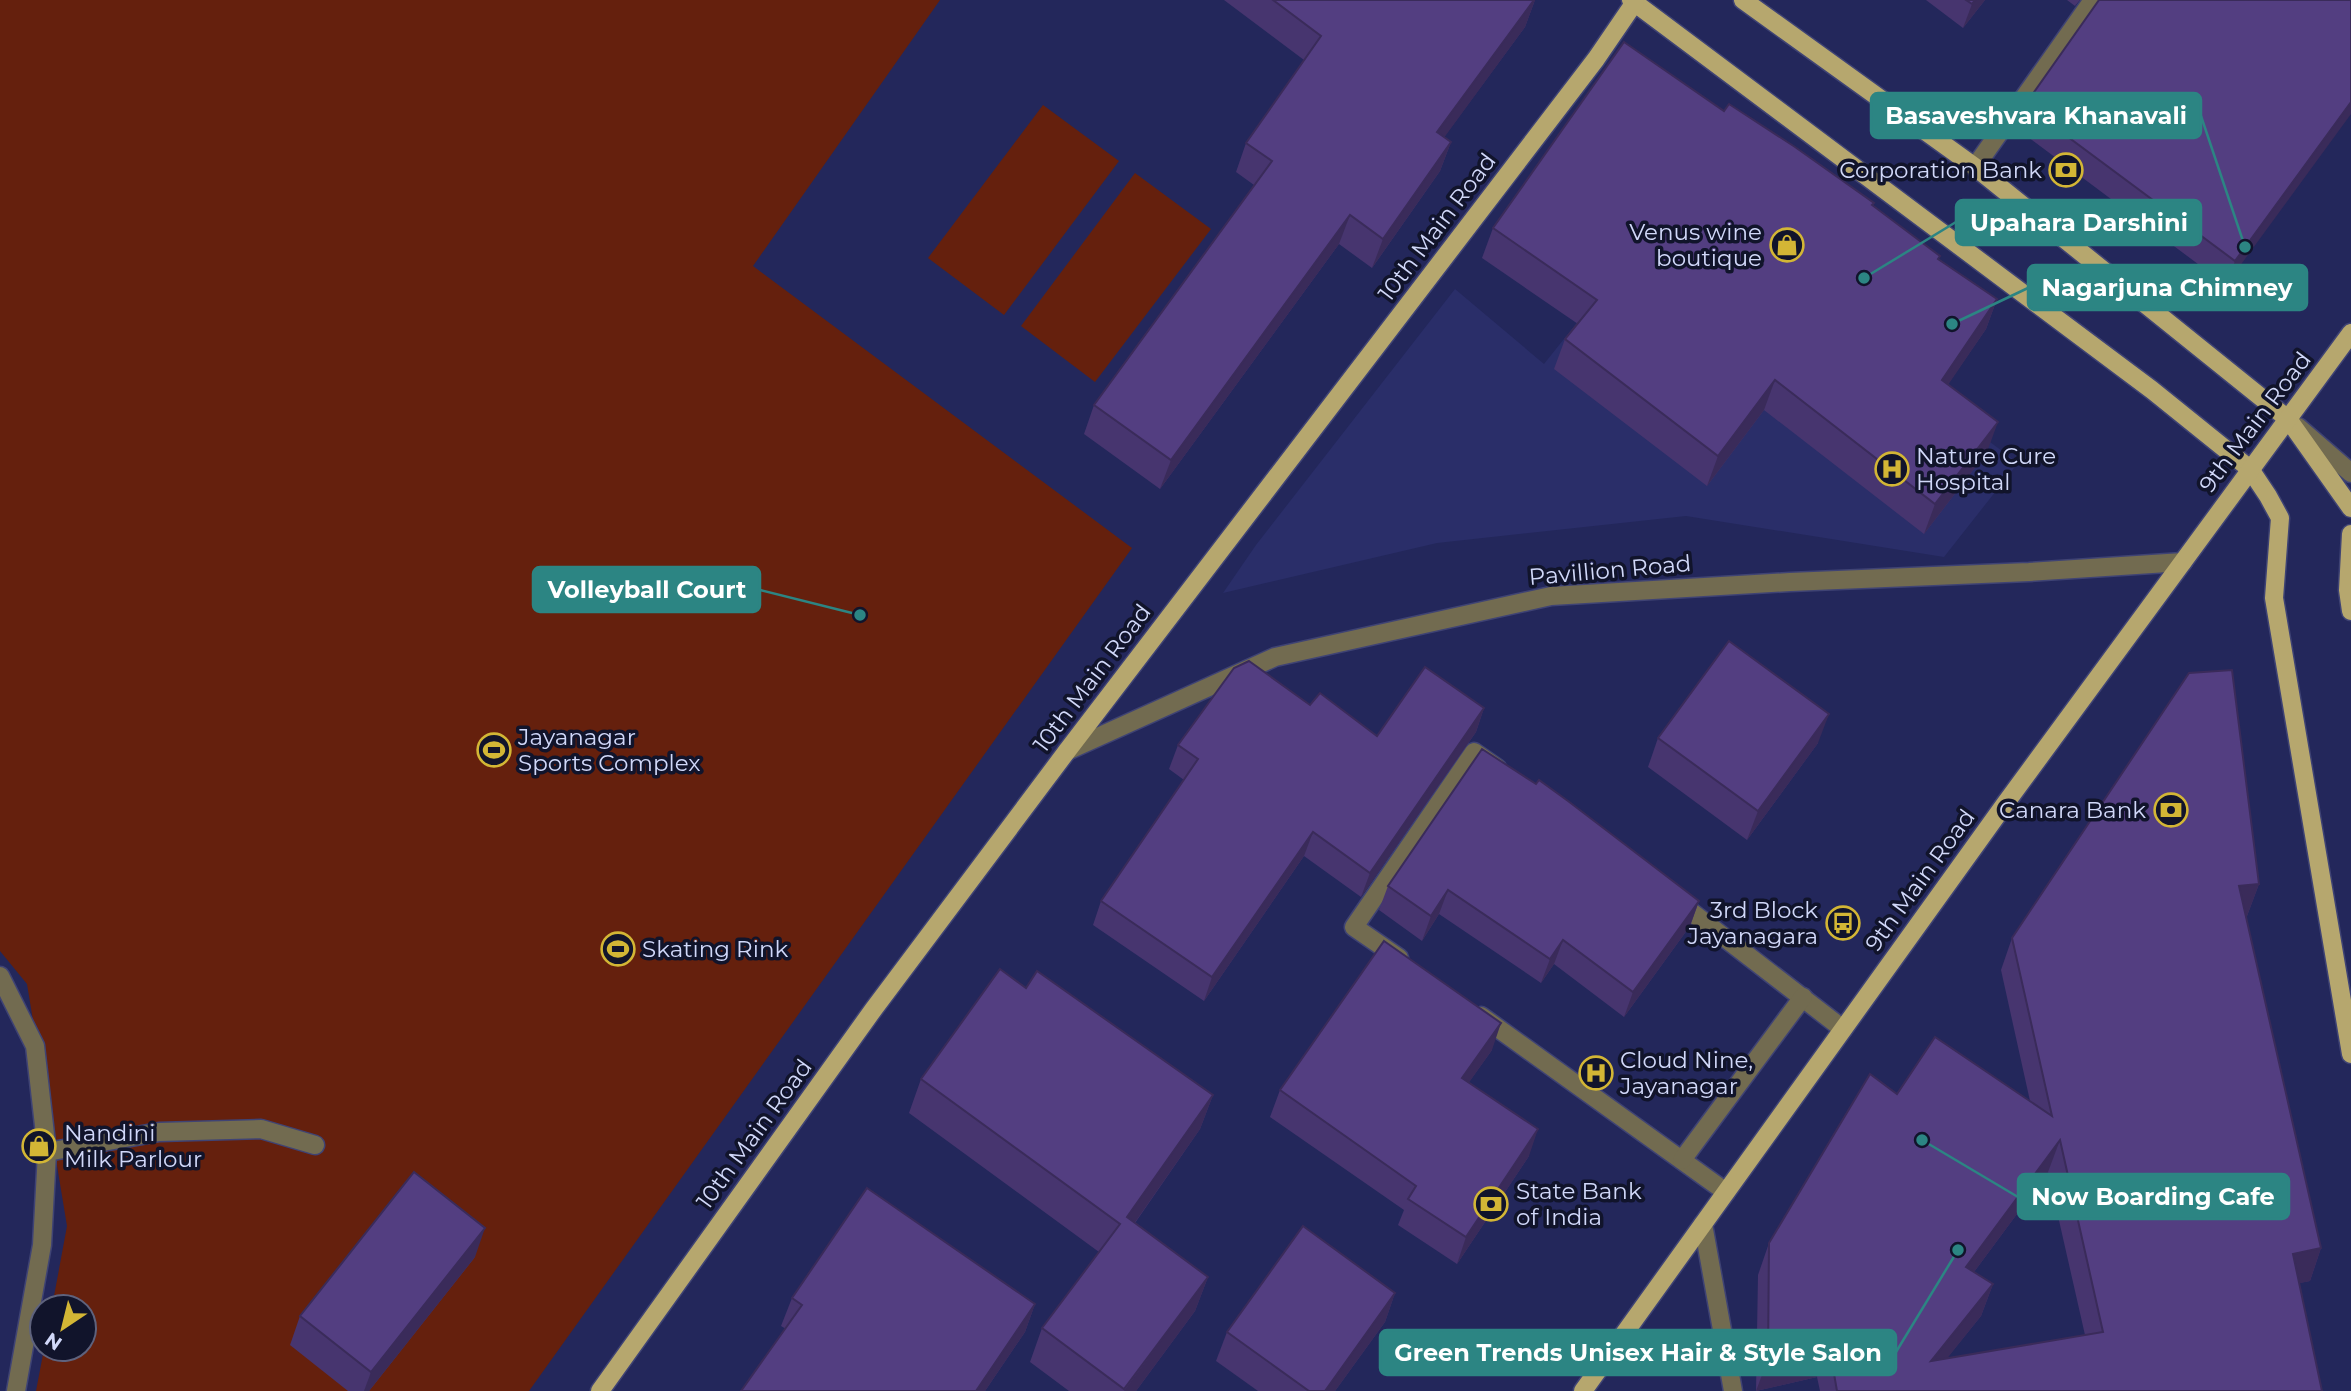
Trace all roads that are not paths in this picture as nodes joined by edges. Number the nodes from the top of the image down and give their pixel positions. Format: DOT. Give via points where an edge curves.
graph roads {
  1 [pos="1743,0"];
  2 [pos="2093,0"];
  3 [pos="1633,1"];
  4 [pos="1975,167"];
  5 [pos="2351,333"];
  6 [pos="2288,419"];
  7 [pos="2250,469"];
  8 [pos="2351,473"];
  9 [pos="2351,508"];
  10 [pos="2351,534"];
  11 [pos="2183,562"];
  12 [pos="2351,611"];
  13 [pos="1067,751"];
  14 [pos="1508,776"];
  15 [pos="1662,890"];
  16 [pos="1412,967"];
  17 [pos="0,976"];
  18 [pos="1802,997"];
  19 [pos="1468,1007"];
  20 [pos="1843,1029"];
  21 [pos="2351,1054"];
  22 [pos="314,1145"];
  23 [pos="47,1152"];
  24 [pos="1682,1160"];
  25 [pos="1726,1192"];
  26 [pos="1703,1224"];
  27 [pos="16,1391"];
  28 [pos="600,1391"];
  29 [pos="1583,1391"];
  30 [pos="1733,1391"];
  1 -- 4 [label="main road"];
  2 -- 4 [label="street"];
  3 -- 7 [label="main road" via="2152,390"];
  3 -- 13 [label="main road, 10th Main Road" via="1596,59"];
  4 -- 6 [label="main road"];
  5 -- 6 [label="main road, 9th Main Road"];
  6 -- 7 [label="main road, 9th Main Road"];
  6 -- 8 [label="street"];
  6 -- 9 [label="main road"];
  7 -- 11 [label="main road, 9th Main Road"];
  7 -- 21 [label="main road" via="2280,518 2274,598"];
  10 -- 12 [label="main road"];
  11 -- 13 [label="street, Pavillion Road" via="1551,596 1275,657"];
  11 -- 20 [label="main road, 9th Main Road"];
  13 -- 28 [label="main road, 10th Main Road" via="873,1010"];
  14 -- 16 [label="street" via="1474,752 1354,927"];
  15 -- 18 [label="street"];
  17 -- 23 [label="street" via="35,1046"];
  18 -- 20 [label="street"];
  18 -- 24 [label="street"];
  19 -- 24 [label="street"];
  20 -- 25 [label="main road, 9th Main Road"];
  22 -- 23 [label="street" via="261,1129 159,1132"];
  23 -- 27 [label="street" via="42,1244"];
  24 -- 25 [label="street"];
  25 -- 26 [label="main road, 9th Main Road"];
  26 -- 29 [label="main road, 9th Main Road"];
  26 -- 30 [label="street"];
}
